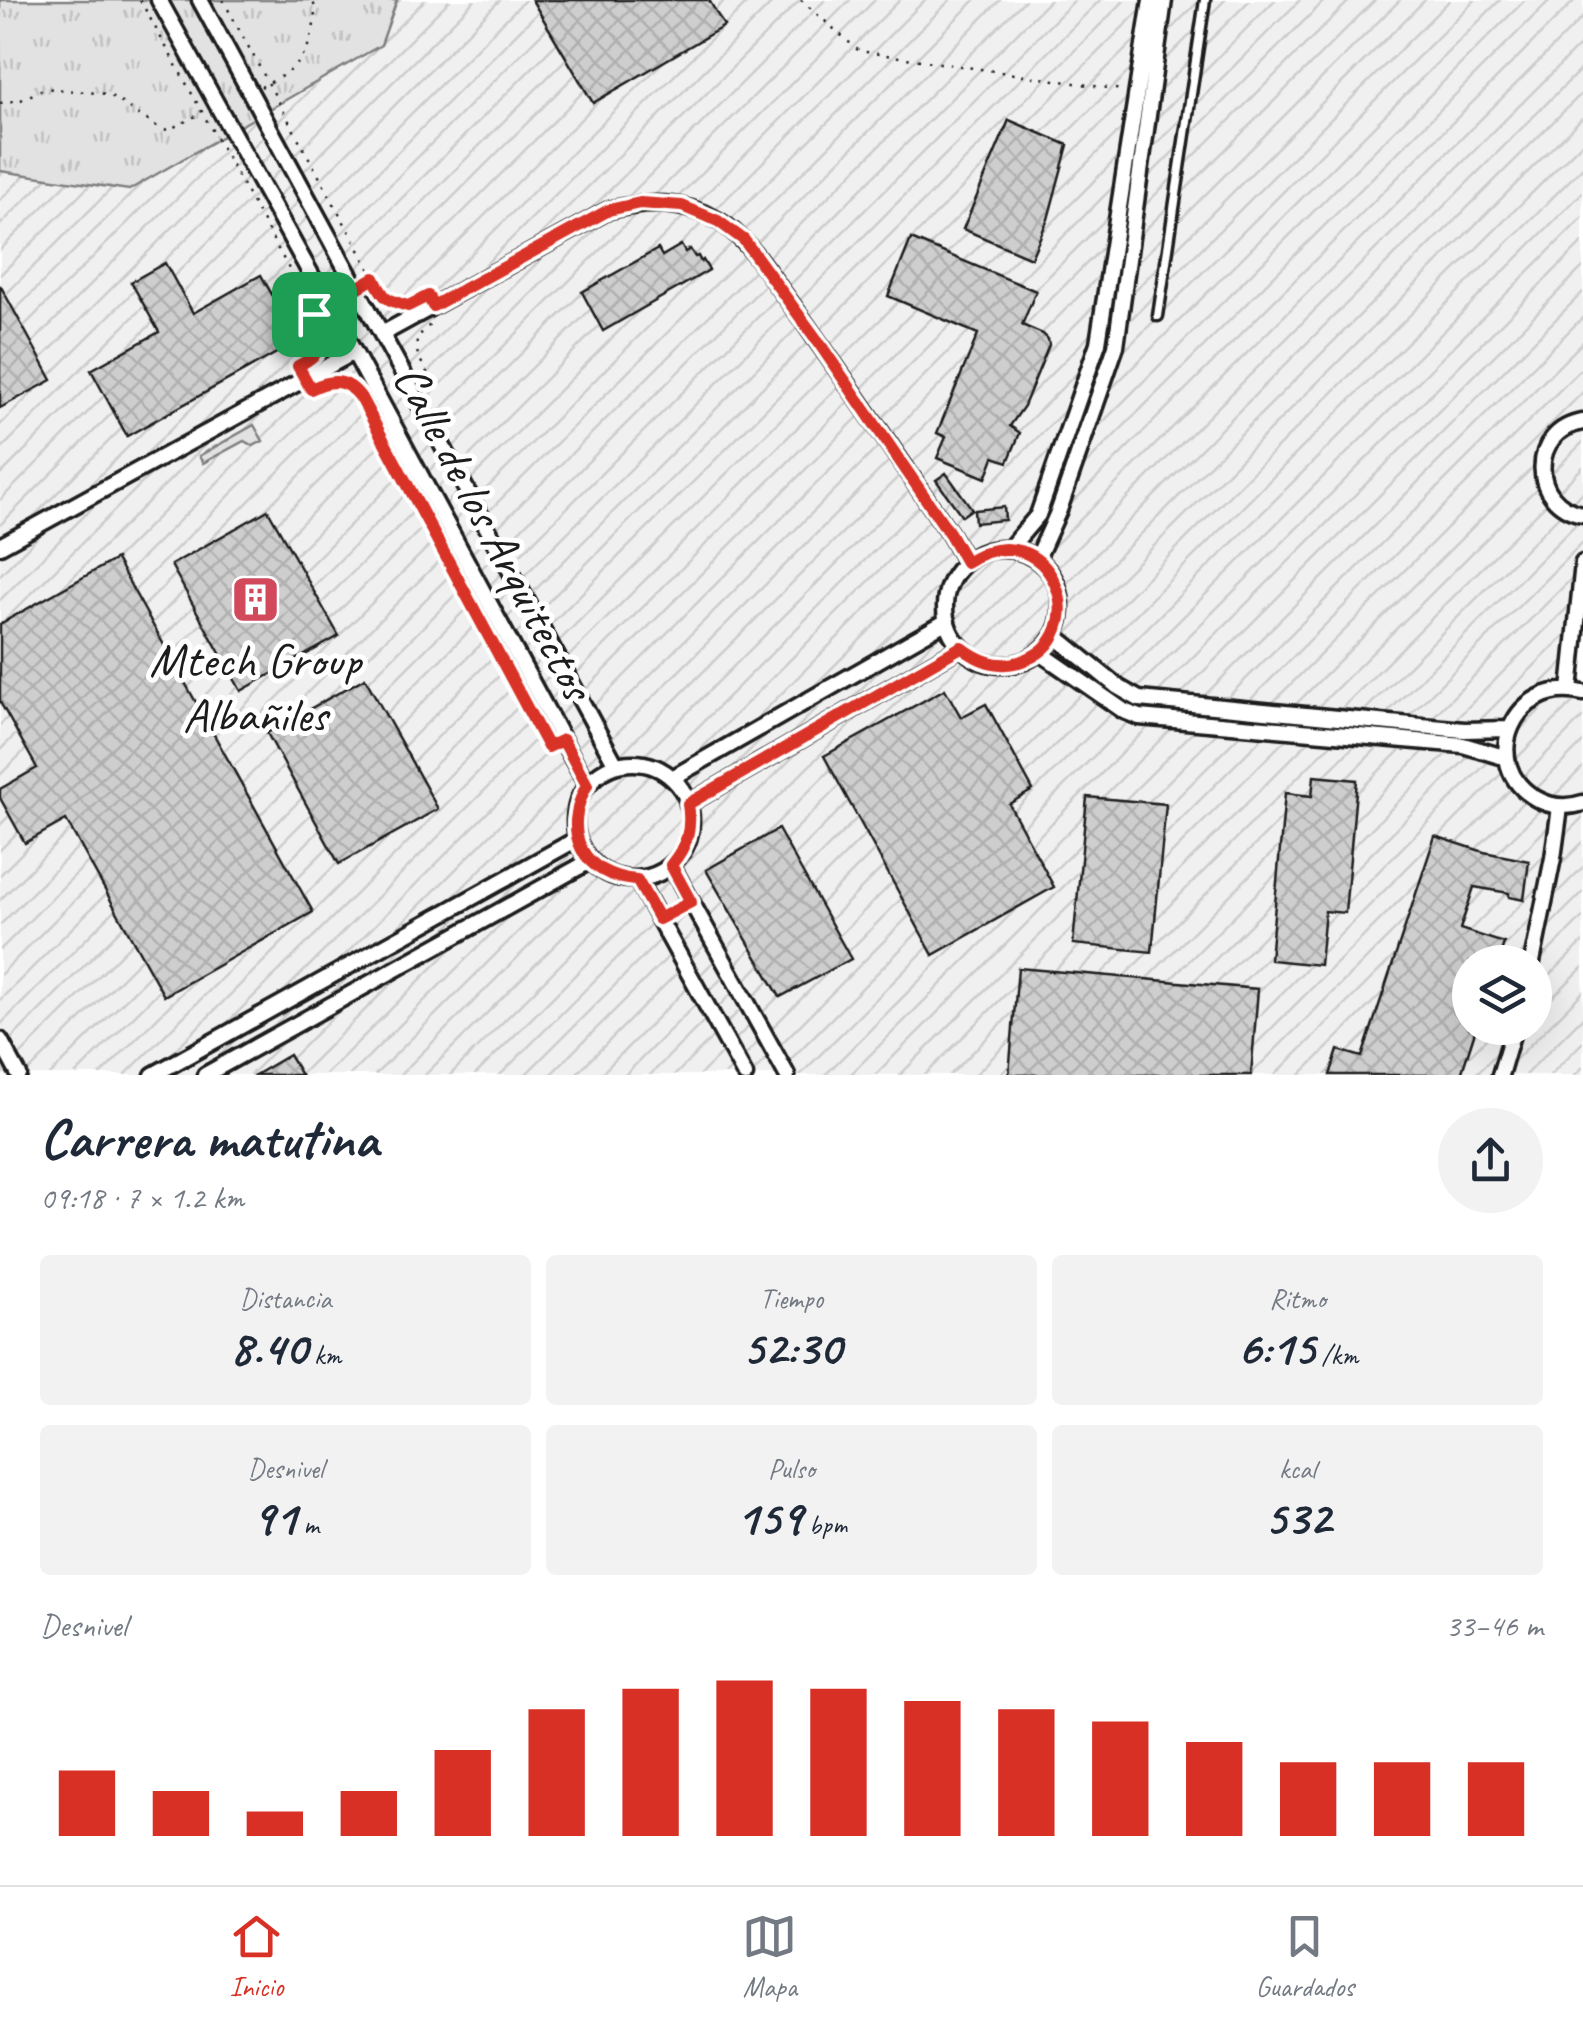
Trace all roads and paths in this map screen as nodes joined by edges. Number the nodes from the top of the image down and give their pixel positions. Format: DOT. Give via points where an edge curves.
graph roads {
  1 [pos="140,0"];
  2 [pos="160,0"];
  3 [pos="200,0"];
  4 [pos="223,0"];
  5 [pos="314,0"];
  6 [pos="801,0"];
  7 [pos="1151,0"];
  8 [pos="1164,0"];
  9 [pos="1205,0"];
  10 [pos="268,83"];
  11 [pos="1137,92"];
  12 [pos="251,93"];
  13 [pos="0,103"];
  14 [pos="201,113"];
  15 [pos="374,278"];
  16 [pos="358,289"];
  17 [pos="408,306"];
  18 [pos="433,306"];
  19 [pos="322,310"];
  20 [pos="1158,316"];
  21 [pos="382,334"];
  22 [pos="354,352"];
  23 [pos="311,359"];
  24 [pos="326,382"];
  25 [pos="409,384"];
  26 [pos="1583,422"];
  27 [pos="1583,514"];
  28 [pos="0,546"];
  29 [pos="1009,548"];
  30 [pos="1037,559"];
  31 [pos="966,562"];
  32 [pos="1583,562"];
  33 [pos="947,622"];
  34 [pos="1054,635"];
  35 [pos="961,647"];
  36 [pos="1040,652"];
  37 [pos="1576,691"];
  38 [pos="1510,729"];
  39 [pos="563,740"];
  40 [pos="1507,758"];
  41 [pos="616,765"];
  42 [pos="672,778"];
  43 [pos="587,785"];
  44 [pos="1583,803"];
  45 [pos="688,804"];
  46 [pos="1560,806"];
  47 [pos="577,839"];
  48 [pos="590,861"];
  49 [pos="671,865"];
  50 [pos="637,880"];
  51 [pos="1535,945"];
  52 [pos="0,1040"];
  53 [pos="1509,1045"];
  54 [pos="20,1075"];
  55 [pos="153,1075"];
  56 [pos="205,1075"];
  57 [pos="745,1075"];
  58 [pos="787,1075"];
  59 [pos="1500,1075"];
  1 -- 14 [label="path"];
  2 -- 19 [label="street, Calle de los Arquitectos"];
  3 -- 12 [label="street, Calle de los Arquitectos"];
  4 -- 10 [label="path"];
  5 -- 10 [label="path" via="302,58"];
  6 -- 11 [label="path" via="859,51"];
  7 -- 11 [label="street"];
  8 -- 30 [label="street" via="1116,346"];
  9 -- 20 [label="lane"];
  10 -- 12 [label="path"];
  10 -- 15 [label="path"];
  11 -- 29 [label="street" via="1098,343 1038,514"];
  12 -- 16 [label="street, Calle de los Arquitectos"];
  13 -- 14 [label="path" via="45,88 108,94 168,130"];
  14 -- 19 [label="path"];
  15 -- 16 [label="path"];
  15 -- 17 [label="path" via="390,302"];
  16 -- 21 [label="street, Calle de los Arquitectos"];
  18 -- 21 [label="street"];
  18 -- 25 [label="path" via="440,318 416,346 428,374"];
  18 -- 31 [label="street" via="609,210 640,203 682,206 718,221 744,240 817,340"];
  19 -- 22 [label="street, Calle de los Arquitectos"];
  19 -- 23 [label="path" via="322,340"];
  21 -- 25 [label="street, Calle de los Arquitectos"];
  22 -- 28 [label="street"];
  22 -- 39 [label="street, Calle de los Arquitectos"];
  24 -- 39 [label="path" via="346,385 361,398 548,747"];
  25 -- 41 [label="street, Calle de los Arquitectos"];
  26 -- 27 [label="street" via="1550,440 1542,468 1550,495"];
  29 -- 30 [label="street"];
  29 -- 31 [label="street"];
  30 -- 34 [label="street" via="1058,585"];
  31 -- 33 [label="street" via="948,589"];
  32 -- 37 [label="street"];
  33 -- 35 [label="street"];
  33 -- 42 [label="street"];
  34 -- 36 [label="street"];
  34 -- 38 [label="street" via="1139,699"];
  35 -- 36 [label="street" via="991,664 1025,661"];
  35 -- 45 [label="street"];
  36 -- 40 [label="street" via="1139,717 1463,746"];
  37 -- 38 [label="street" via="1533,699"];
  38 -- 40 [label="street"];
  39 -- 43 [label="street, Calle de los Arquitectos"];
  40 -- 46 [label="street" via="1525,791"];
  41 -- 42 [label="street" via="636,763"];
  41 -- 43 [label="street"];
  42 -- 45 [label="street"];
  43 -- 47 [label="street" via="574,820"];
  44 -- 46 [label="street"];
  45 -- 49 [label="street" via="688,837"];
  46 -- 51 [label="street"];
  47 -- 48 [label="street"];
  47 -- 55 [label="street"];
  48 -- 50 [label="street" via="603,872"];
  48 -- 56 [label="street"];
  49 -- 50 [label="street"];
  49 -- 58 [label="street"];
  50 -- 57 [label="street"];
  52 -- 54 [label="street"];
  53 -- 59 [label="street"];
}
